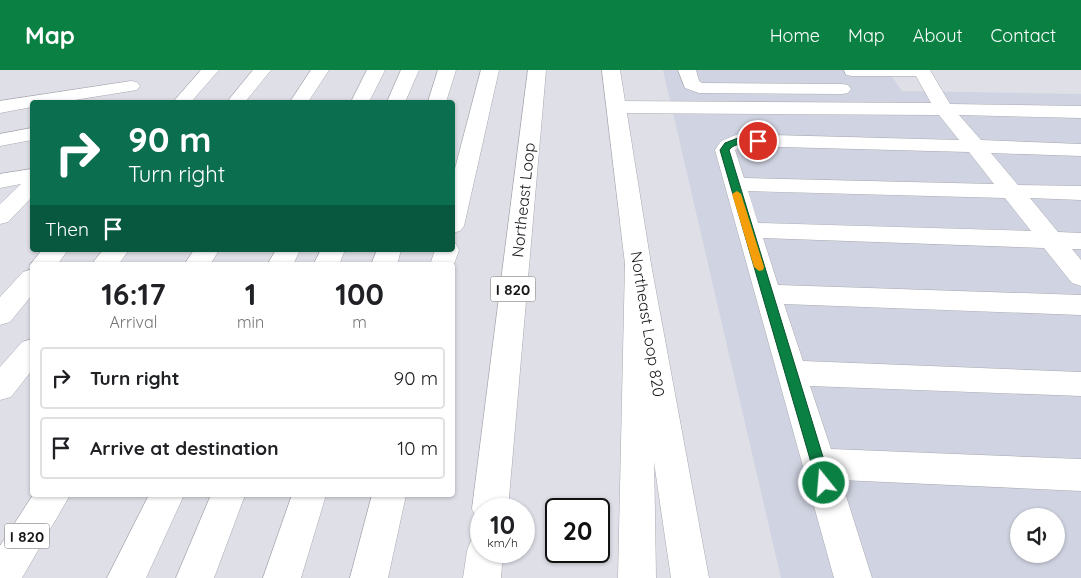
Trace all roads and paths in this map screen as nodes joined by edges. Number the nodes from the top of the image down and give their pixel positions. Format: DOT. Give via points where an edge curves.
graph roads {
  1 [pos="210,70"];
  2 [pos="262,70"];
  3 [pos="320,70"];
  4 [pos="376,70"];
  5 [pos="410,70"];
  6 [pos="448,70"];
  7 [pos="490,70"];
  8 [pos="536,70"];
  9 [pos="611,70"];
  10 [pos="687,70"];
  11 [pos="852,70"];
  12 [pos="922,71"];
  13 [pos="37,100"];
  14 [pos="117,100"];
  15 [pos="184,100"];
  16 [pos="238,100"];
  17 [pos="300,100"];
  18 [pos="361,100"];
  19 [pos="397,100"];
  20 [pos="438,100"];
  21 [pos="30,101"];
  22 [pos="850,102"];
  23 [pos="0,107"];
  24 [pos="616,107"];
  25 [pos="944,109"];
  26 [pos="1081,112"];
  27 [pos="30,134"];
  28 [pos="0,140"];
  29 [pos="876,144"];
  30 [pos="976,146"];
  31 [pos="1081,150"];
  32 [pos="30,175"];
  33 [pos="0,181"];
  34 [pos="734,184"];
  35 [pos="30,187"];
  36 [pos="1011,191"];
  37 [pos="1081,193"];
  38 [pos="455,214"];
  39 [pos="0,217"];
  40 [pos="748,230"];
  41 [pos="1051,240"];
  42 [pos="1081,242"];
  43 [pos="54,252"];
  44 [pos="115,252"];
  45 [pos="46,262"];
  46 [pos="107,262"];
  47 [pos="638,264"];
  48 [pos="1081,277"];
  49 [pos="30,280"];
  50 [pos="767,294"];
  51 [pos="1081,305"];
  52 [pos="1,313"];
  53 [pos="30,352"];
  54 [pos="791,374"];
  55 [pos="1081,384"];
  56 [pos="0,388"];
  57 [pos="818,464"];
  58 [pos="1081,475"];
  59 [pos="52,497"];
  60 [pos="166,497"];
  61 [pos="227,497"];
  62 [pos="308,497"];
  63 [pos="389,497"];
  64 [pos="491,498"];
  65 [pos="484,563"];
  66 [pos="1,578"];
  67 [pos="126,578"];
  68 [pos="194,578"];
  69 [pos="282,578"];
  70 [pos="369,578"];
  71 [pos="482,578"];
  72 [pos="636,578"];
  73 [pos="690,578"];
  74 [pos="853,578"];
  1 -- 15 [label="main road"];
  2 -- 16 [label="main road"];
  3 -- 17 [label="main road"];
  4 -- 18 [label="main road"];
  5 -- 19 [label="main road"];
  6 -- 20 [label="main road"];
  7 -- 38 [label="main road"];
  8 -- 64 [label="main road, Northeast Loop / I 820"];
  9 -- 24 [label="main road, Northeast Loop 820"];
  10 -- 22 [label="main road" via="691,84 699,88"];
  11 -- 12 [label="main road"];
  11 -- 22 [label="main road" via="856,78"];
  12 -- 25 [label="main road"];
  13 -- 14 [label="main road" via="136,81"];
  21 -- 23 [label="main road"];
  22 -- 24 [label="main road"];
  22 -- 25 [label="main road"];
  22 -- 29 [label="main road"];
  24 -- 47 [label="main road, Northeast Loop 820"];
  25 -- 26 [label="main road"];
  25 -- 30 [label="main road"];
  27 -- 28 [label="main road"];
  29 -- 30 [label="main road"];
  29 -- 34 [label="main road" via="738,140 724,150"];
  30 -- 31 [label="main road"];
  30 -- 36 [label="main road"];
  32 -- 33 [label="main road"];
  34 -- 36 [label="main road"];
  34 -- 40 [label="main road"];
  35 -- 39 [label="main road"];
  36 -- 37 [label="main road"];
  36 -- 41 [label="main road"];
  40 -- 41 [label="main road"];
  40 -- 50 [label="main road"];
  41 -- 42 [label="main road"];
  41 -- 48 [label="main road"];
  43 -- 45 [label="main road"];
  44 -- 46 [label="main road"];
  47 -- 72 [label="main road"];
  47 -- 73 [label="main road, Northeast Loop 820"];
  49 -- 52 [label="main road"];
  50 -- 51 [label="main road"];
  50 -- 54 [label="main road"];
  53 -- 56 [label="main road"];
  54 -- 55 [label="main road"];
  54 -- 57 [label="main road"];
  57 -- 58 [label="main road"];
  57 -- 74 [label="main road"];
  59 -- 66 [label="main road, I 820"];
  60 -- 67 [label="main road"];
  61 -- 68 [label="main road"];
  62 -- 69 [label="main road"];
  63 -- 70 [label="main road"];
  65 -- 71 [label="main road"];
}
